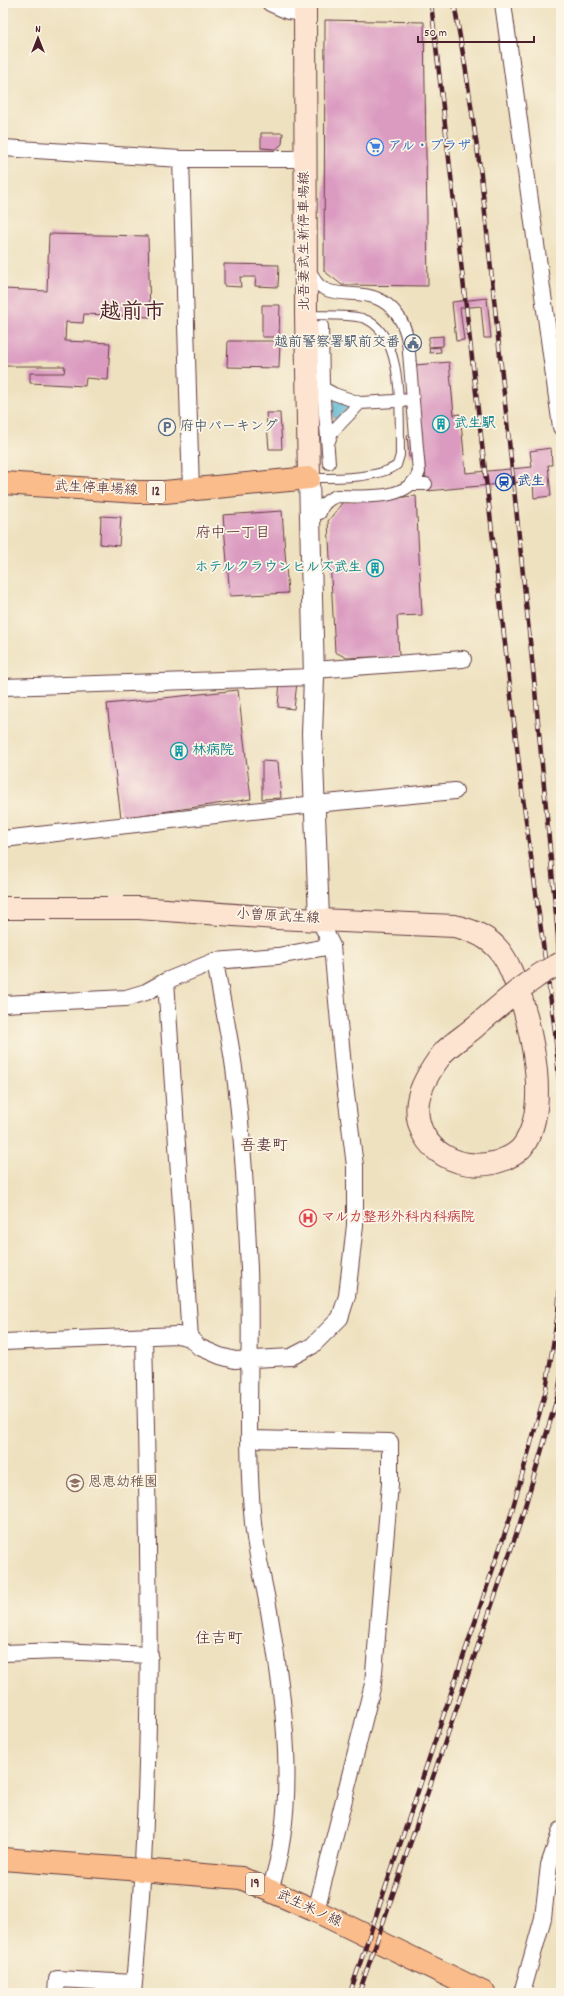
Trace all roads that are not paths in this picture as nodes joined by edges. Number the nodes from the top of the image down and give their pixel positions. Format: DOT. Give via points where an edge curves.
graph roads {
  1 [pos="270,3"];
  2 [pos="503,3"];
  3 [pos="305,8"];
  4 [pos="3,148"];
  5 [pos="181,159"];
  6 [pos="305,159"];
  7 [pos="314,276"];
  8 [pos="314,321"];
  9 [pos="323,388"];
  10 [pos="398,400"];
  11 [pos="413,400"];
  12 [pos="360,403"];
  13 [pos="561,427"];
  14 [pos="328,444"];
  15 [pos="329,463"];
  16 [pos="309,478"];
  17 [pos="3,483"];
  18 [pos="412,484"];
  19 [pos="426,484"];
  20 [pos="191,490"];
  21 [pos="320,513"];
  22 [pos="463,659"];
  23 [pos="314,673"];
  24 [pos="3,687"];
  25 [pos="455,791"];
  26 [pos="315,804"];
  27 [pos="3,839"];
  28 [pos="3,908"];
  29 [pos="319,919"];
  30 [pos="332,946"];
  31 [pos="215,962"];
  32 [pos="561,963"];
  33 [pos="166,981"];
  34 [pos="3,1004"];
  35 [pos="144,1337"];
  36 [pos="190,1338"];
  37 [pos="3,1342"];
  38 [pos="250,1359"];
  39 [pos="249,1439"];
  40 [pos="3,1653"];
  41 [pos="150,1655"];
  42 [pos="561,1830"];
  43 [pos="3,1859"];
  44 [pos="142,1870"];
  45 [pos="270,1890"];
  46 [pos="316,1911"];
  47 [pos="133,1988"];
  48 [pos="56,1993"];
  49 [pos="484,1993"];
  50 [pos="522,1993"];
  1 -- 3 [label="street" via="288,10"];
  2 -- 13 [label="street"];
  3 -- 6 [label="main road, 北吾妻武生新停車場線"];
  4 -- 5 [label="street"];
  5 -- 6 [label="street"];
  5 -- 20 [label="street"];
  6 -- 8 [label="main road, 北吾妻武生新停車場線"];
  7 -- 11 [label="street" via="319,285 333,292 376,297 397,314 406,329"];
  8 -- 9 [label="street"];
  8 -- 10 [label="lane" via="361,318 380,330 393,352"];
  8 -- 16 [label="main road, 北吾妻武生新停車場線"];
  9 -- 12 [label="street"];
  9 -- 14 [label="street"];
  10 -- 11 [label="street"];
  10 -- 12 [label="street"];
  10 -- 16 [label="lane" via="400,454 397,465 369,474"];
  11 -- 18 [label="street" via="419,472"];
  12 -- 14 [label="street" via="332,432"];
  14 -- 15 [label="street"];
  16 -- 20 [label="main road, 武生停車場線 / 12"];
  16 -- 23 [label="street"];
  17 -- 20 [label="main road, 武生停車場線 / 12" via="138,492"];
  18 -- 19 [label="street"];
  18 -- 21 [label="street" via="399,492 330,498 321,507"];
  22 -- 23 [label="street"];
  23 -- 24 [label="street"];
  23 -- 26 [label="street" via="312,734"];
  25 -- 26 [label="street"];
  26 -- 27 [label="street"];
  26 -- 29 [label="street"];
  28 -- 29 [label="main road, 小曽原武生線" via="139,908"];
  29 -- 30 [label="street"];
  29 -- 32 [label="main road, 小曽原武生線, bridge" via="439,924 470,929 490,940 504,956 522,1001 530,1029 536,1082 535,1114 530,1135 522,1148 500,1162 463,1164 440,1154 428,1143 418,1120 418,1100 429,1074 444,1052 535,978"];
  30 -- 31 [label="street" via="278,956"];
  30 -- 38 [label="street" via="355,1166 355,1225 347,1296 340,1318 312,1346 291,1357"];
  31 -- 33 [label="street"];
  31 -- 38 [label="street" via="234,1068 242,1157 249,1270"];
  33 -- 34 [label="street" via="146,992 126,998"];
  33 -- 36 [label="street"];
  35 -- 36 [label="street" via="178,1335"];
  35 -- 37 [label="street"];
  35 -- 41 [label="street"];
  36 -- 38 [label="street" via="199,1347 220,1356 235,1360"];
  38 -- 39 [label="street"];
  39 -- 45 [label="street" via="253,1524 269,1611 285,1729 285,1815 280,1861"];
  39 -- 46 [label="street" via="390,1442 390,1484 373,1684"];
  40 -- 41 [label="street" via="59,1651"];
  41 -- 44 [label="street"];
  42 -- 50 [label="street" via="549,1865 543,1918"];
  43 -- 44 [label="main road, 武生米ノ線 / 19"];
  44 -- 45 [label="main road, 武生米ノ線 / 19" via="236,1877"];
  44 -- 47 [label="street"];
  45 -- 46 [label="main road, 武生米ノ線 / 19"];
  46 -- 49 [label="main road, 武生米ノ線 / 19"];
  47 -- 48 [label="street" via="57,1979"];
}
